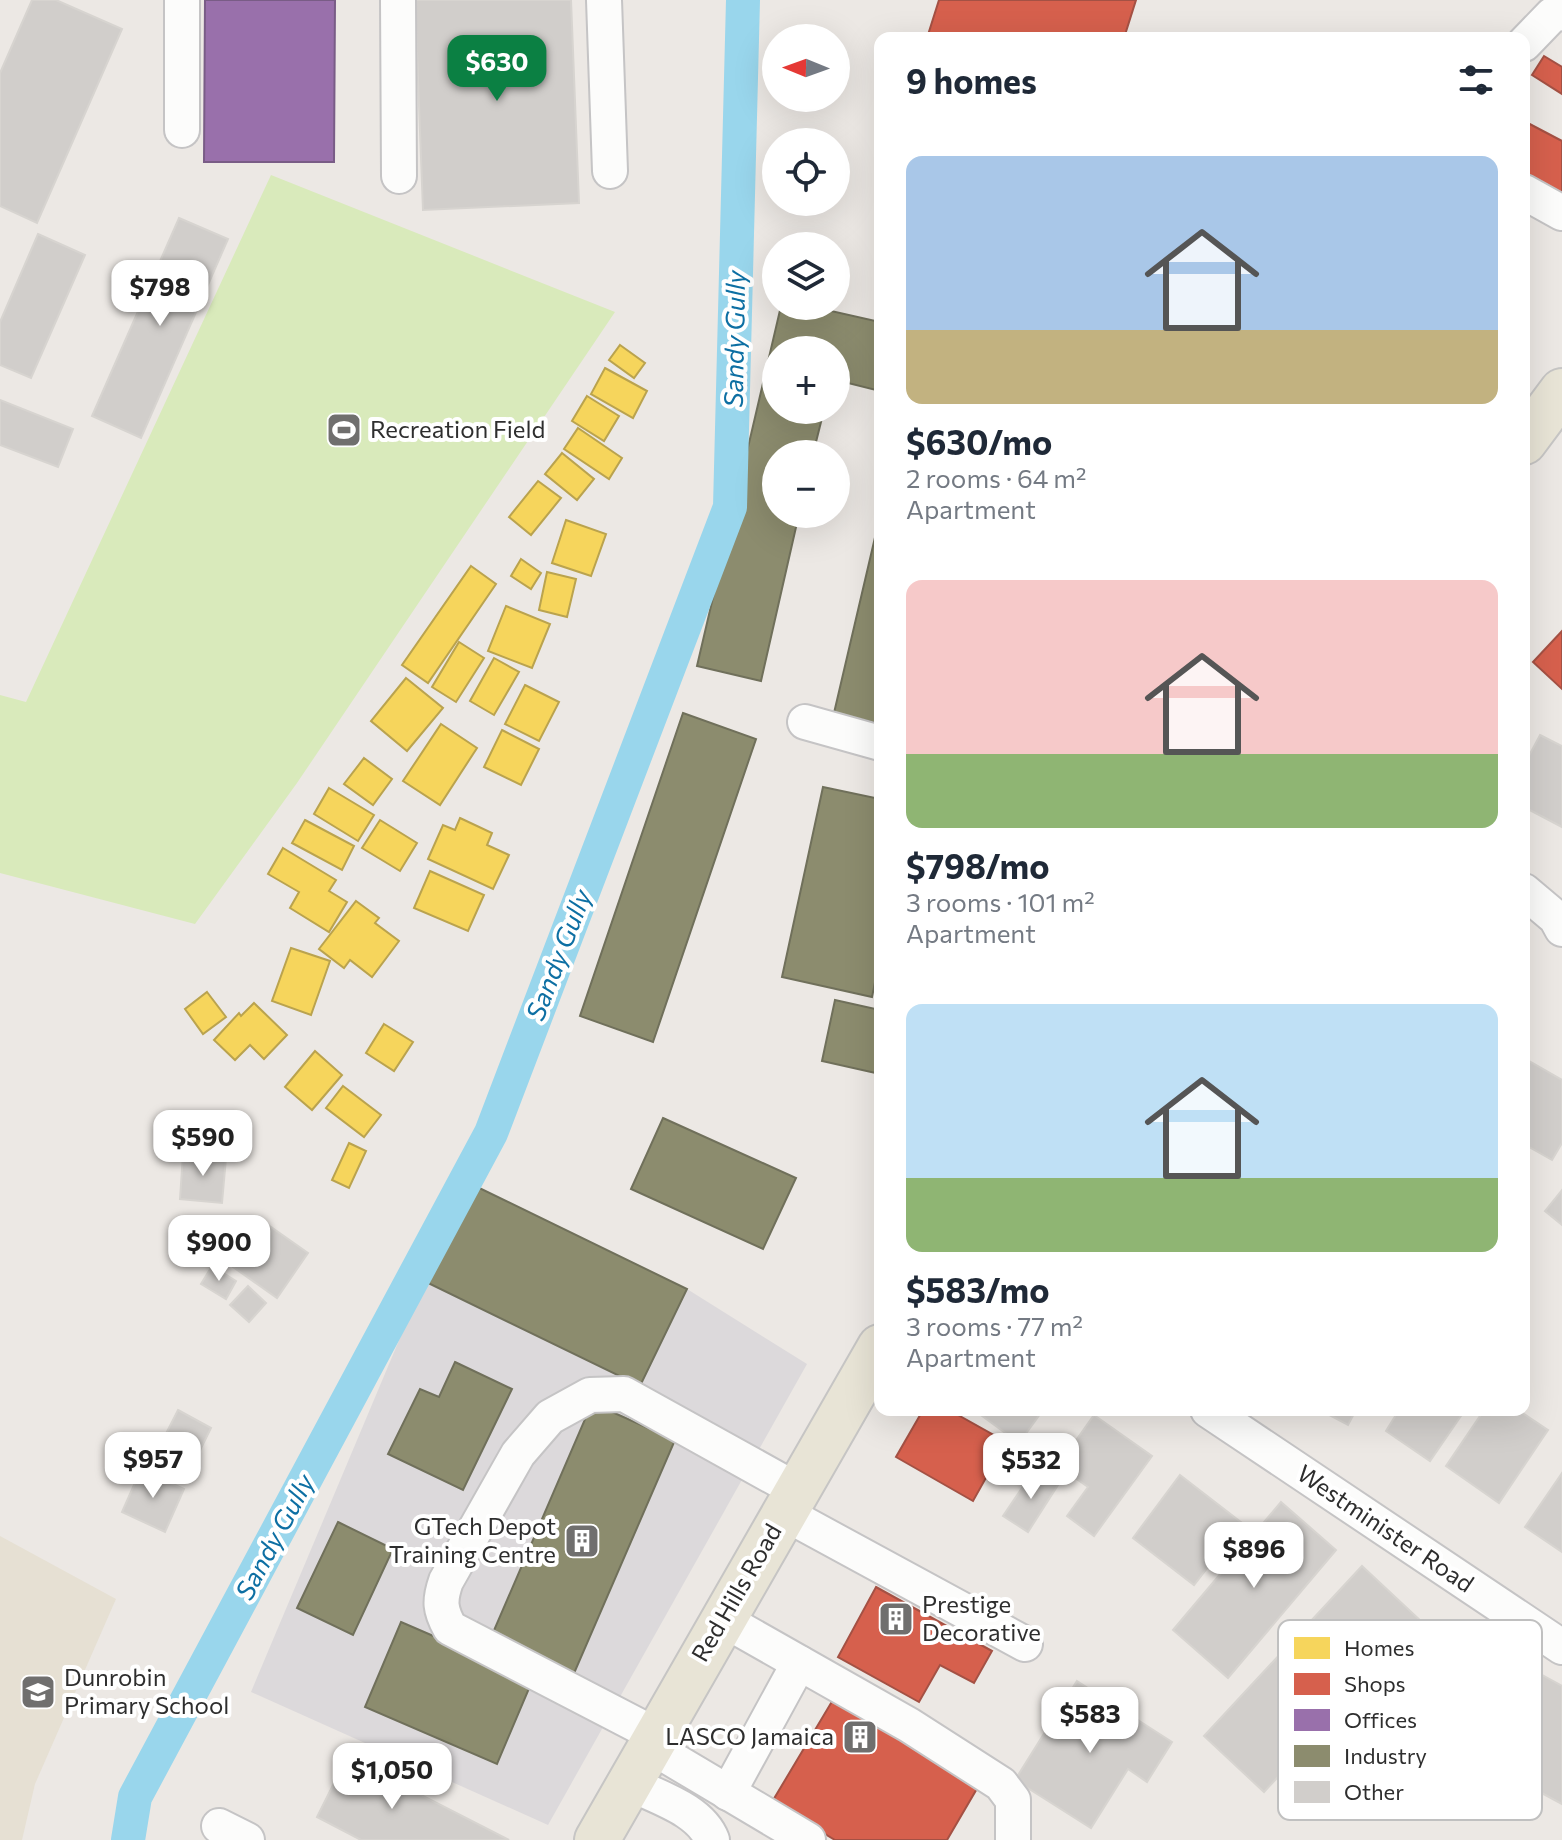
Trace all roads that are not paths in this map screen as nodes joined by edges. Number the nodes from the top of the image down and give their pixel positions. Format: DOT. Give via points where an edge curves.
graph roads {
  1 [pos="182,0"];
  2 [pos="398,0"];
  3 [pos="604,0"];
  4 [pos="1562,13"];
  5 [pos="1530,38"];
  6 [pos="182,130"];
  7 [pos="610,171"];
  8 [pos="399,176"];
  9 [pos="1530,195"];
  10 [pos="1562,213"];
  11 [pos="1560,397"];
  12 [pos="1530,434"];
  13 [pos="805,722"];
  14 [pos="874,741"];
  15 [pos="1530,896"];
  16 [pos="1562,929"];
  17 [pos="874,1357"];
  18 [pos="1217,1416"];
  19 [pos="790,1501"];
  20 [pos="722,1619"];
  21 [pos="1522,1620"];
  22 [pos="1542,1634"];
  23 [pos="1025,1644"];
  24 [pos="1562,1647"];
  25 [pos="799,1663"];
  26 [pos="645,1755"];
  27 [pos="728,1793"];
  28 [pos="597,1840"];
  29 [pos="712,1840"];
  30 [pos="808,1840"];
  31 [pos="1013,1840"];
  1 -- 6 [label="street"];
  2 -- 8 [label="street"];
  3 -- 7 [label="street"];
  4 -- 5 [label="street" via="1552,15"];
  9 -- 10 [label="street"];
  11 -- 12 [label="main road"];
  13 -- 14 [label="street"];
  15 -- 16 [label="street"];
  17 -- 19 [label="main road, Red Hills Road"];
  18 -- 21 [label="street, Westminister Road"];
  19 -- 20 [label="main road, Red Hills Road"];
  19 -- 23 [label="street"];
  19 -- 26 [label="street" via="624,1394 576,1401 550,1417 518,1454 446,1581 441,1612 450,1628"];
  20 -- 25 [label="street"];
  20 -- 26 [label="main road, Red Hills Road"];
  22 -- 24 [label="street, Westminister Road"];
  25 -- 27 [label="street"];
  25 -- 31 [label="street" via="1001,1784 1013,1800"];
  26 -- 27 [label="street"];
  26 -- 28 [label="main road, Red Hills Road"];
  26 -- 29 [label="street"];
  27 -- 30 [label="street"];
}
